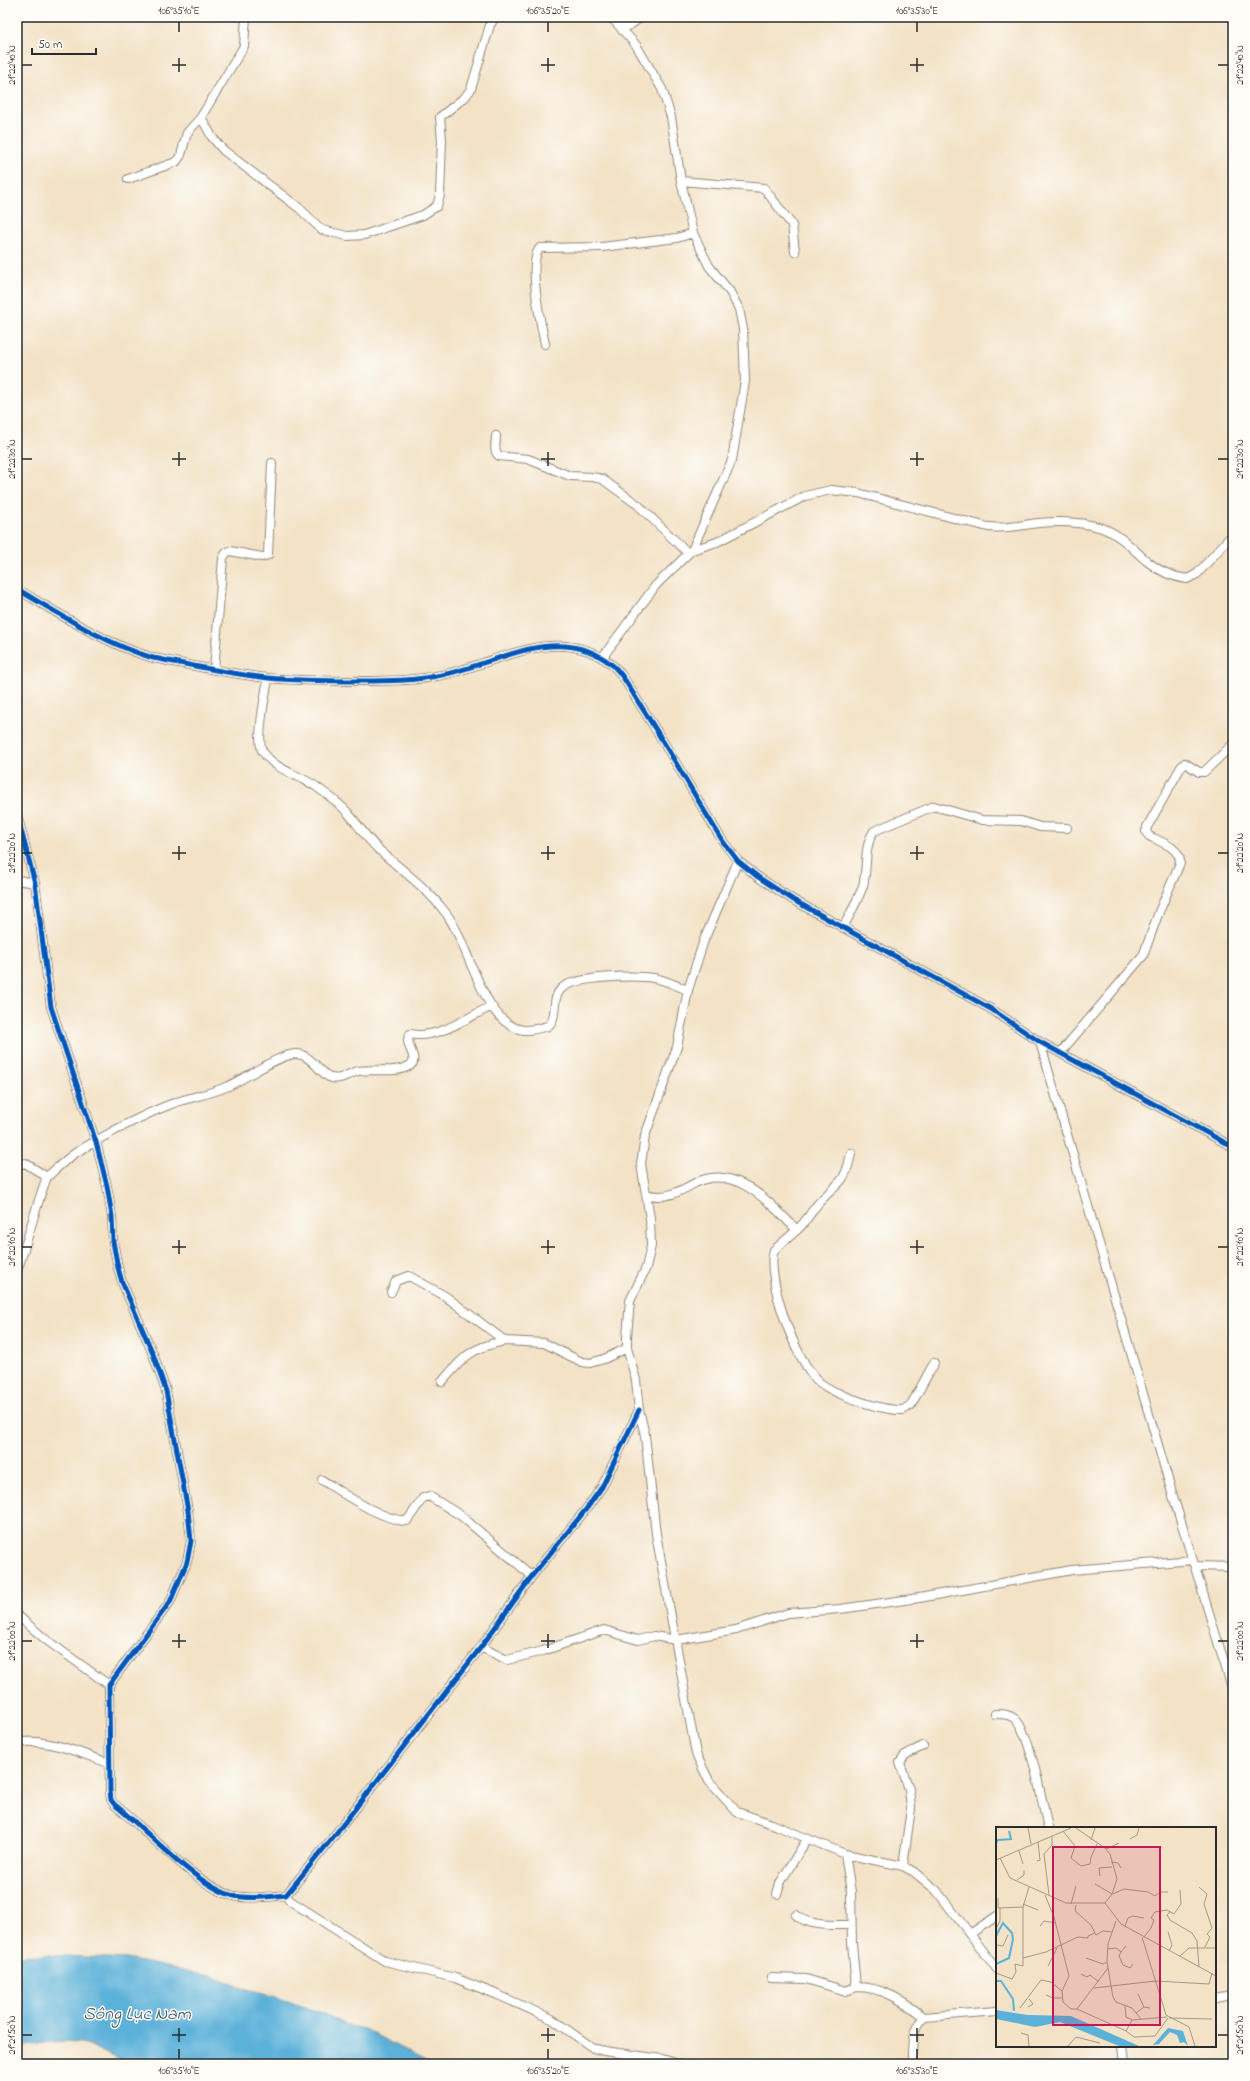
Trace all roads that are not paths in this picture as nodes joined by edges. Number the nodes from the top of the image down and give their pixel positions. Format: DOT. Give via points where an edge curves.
graph roads {
  1 [pos="246,17"];
  2 [pos="494,17"];
  3 [pos="611,17"];
  4 [pos="642,17"];
  5 [pos="622,30"];
  6 [pos="201,117"];
  7 [pos="128,179"];
  8 [pos="681,181"];
  9 [pos="694,234"];
  10 [pos="796,252"];
  11 [pos="544,344"];
  12 [pos="496,436"];
  13 [pos="272,463"];
  14 [pos="1233,534"];
  15 [pos="690,551"];
  16 [pos="17,589"];
  17 [pos="602,658"];
  18 [pos="214,670"];
  19 [pos="268,678"];
  20 [pos="1233,744"];
  21 [pos="17,816"];
  22 [pos="1067,828"];
  23 [pos="738,861"];
  24 [pos="17,880"];
  25 [pos="36,883"];
  26 [pos="843,928"];
  27 [pos="688,990"];
  28 [pos="490,1007"];
  29 [pos="1040,1042"];
  30 [pos="1060,1053"];
  31 [pos="96,1142"];
  32 [pos="1233,1147"];
  33 [pos="851,1153"];
  34 [pos="17,1165"];
  35 [pos="46,1177"];
  36 [pos="646,1194"];
  37 [pos="797,1230"];
  38 [pos="17,1271"];
  39 [pos="391,1292"];
  40 [pos="505,1342"];
  41 [pos="627,1348"];
  42 [pos="934,1363"];
  43 [pos="442,1382"];
  44 [pos="639,1410"];
  45 [pos="322,1480"];
  46 [pos="1194,1563"];
  47 [pos="1233,1567"];
  48 [pos="532,1576"];
  49 [pos="17,1615"];
  50 [pos="676,1640"];
  51 [pos="481,1647"];
  52 [pos="109,1686"];
  53 [pos="1233,1691"];
  54 [pos="995,1714"];
  55 [pos="923,1746"];
  56 [pos="17,1749"];
  57 [pos="109,1764"];
  58 [pos="1048,1827"];
  59 [pos="807,1839"];
  60 [pos="844,1854"];
  61 [pos="903,1866"];
  62 [pos="286,1894"];
  63 [pos="777,1894"];
  64 [pos="796,1915"];
  65 [pos="996,1917"];
  66 [pos="851,1925"];
  67 [pos="970,1934"];
  68 [pos="996,1968"];
  69 [pos="771,1978"];
  70 [pos="856,1987"];
  71 [pos="1233,1994"];
  72 [pos="1216,1997"];
  73 [pos="996,2011"];
  74 [pos="924,2017"];
  75 [pos="1122,2047"];
  76 [pos="679,2064"];
  77 [pos="912,2064"];
  78 [pos="1123,2064"];
  1 -- 6 [label="street" via="244,46"];
  2 -- 6 [label="street" via="471,90 440,117 440,195 437,206 424,215 358,236 322,230 299,208 223,150"];
  3 -- 5 [label="street"];
  4 -- 5 [label="street"];
  5 -- 8 [label="street" via="648,62 662,89 671,117"];
  6 -- 7 [label="street" via="187,133 181,155 176,162"];
  8 -- 9 [label="street"];
  8 -- 10 [label="street" via="764,188 792,225"];
  9 -- 11 [label="street" via="602,247 540,248 536,259 536,291"];
  9 -- 15 [label="street" via="709,266 730,292 739,309 743,330 745,381 732,460"];
  12 -- 15 [label="street" via="495,449 500,456 528,459 570,476 598,477 638,504"];
  13 -- 18 [label="street" via="268,555 262,558 230,551 226,553"];
  14 -- 15 [label="street" via="1197,574 1187,579 1162,571 1116,535 1087,524 1052,522 1005,528 988,527 864,494 831,490 805,496 717,542"];
  15 -- 17 [label="street" via="656,585"];
  16 -- 18 [label="street" via="96,635 136,653"];
  17 -- 19 [label="street" via="581,650 550,646 516,652 462,670 429,677 387,681"];
  17 -- 23 [label="street" via="612,665 653,724 724,843"];
  18 -- 19 [label="street"];
  19 -- 28 [label="street" via="259,739 262,751 281,768 318,788 347,812 377,847 419,883 446,912 462,940"];
  20 -- 30 [label="street" via="1204,772 1199,772 1185,763 1147,827 1146,832 1149,836 1178,852 1181,857 1180,863 1143,956"];
  21 -- 25 [label="street"];
  22 -- 26 [label="street" via="1040,827 1021,821 982,820 934,806 874,831 867,844 867,865 862,886"];
  23 -- 26 [label="street" via="795,901"];
  23 -- 27 [label="street" via="717,908"];
  24 -- 25 [label="street"];
  25 -- 31 [label="street" via="51,1007"];
  26 -- 29 [label="street" via="991,1009"];
  27 -- 28 [label="street" via="654,978 623,976 587,980 561,988 556,996 554,1019 548,1026 528,1030 507,1024"];
  27 -- 36 [label="street" via="677,1047 646,1136 641,1164"];
  28 -- 31 [label="street" via="442,1031 428,1035 410,1034 407,1041 414,1057 411,1066 397,1070 358,1071 342,1078 334,1078 300,1054 288,1056 226,1088 187,1098 133,1121"];
  29 -- 30 [label="street"];
  29 -- 46 [label="street"];
  30 -- 32 [label="street"];
  31 -- 35 [label="street" via="76,1152"];
  31 -- 52 [label="street" via="107,1186 118,1268 166,1391 191,1541 187,1562 170,1602"];
  33 -- 37 [label="street" via="841,1182 825,1196"];
  34 -- 35 [label="street" via="25,1163"];
  35 -- 38 [label="street"];
  36 -- 37 [label="street" via="675,1194 707,1180 734,1180 746,1185"];
  36 -- 41 [label="street" via="651,1246 646,1268 630,1301"];
  37 -- 42 [label="street" via="774,1250 774,1276 787,1327 815,1378 845,1396 868,1404 903,1410 911,1405"];
  39 -- 40 [label="street" via="396,1281 409,1276 445,1296"];
  40 -- 41 [label="street" via="544,1344 582,1362 590,1363"];
  40 -- 43 [label="street" via="474,1350"];
  41 -- 44 [label="street" via="636,1380"];
  44 -- 48 [label="street" via="596,1496"];
  44 -- 50 [label="street" via="645,1435 656,1534"];
  45 -- 48 [label="street" via="374,1510 399,1521 407,1521 423,1498 429,1496 460,1515"];
  46 -- 47 [label="street"];
  46 -- 50 [label="street" via="1078,1569 912,1599 840,1609 788,1612 736,1630"];
  46 -- 53 [label="street"];
  48 -- 51 [label="street"];
  49 -- 52 [label="street" via="45,1640"];
  50 -- 51 [label="street" via="654,1636 638,1640 604,1630 543,1651 507,1660"];
  50 -- 59 [label="street" via="696,1754 709,1781 737,1812"];
  51 -- 62 [label="street"];
  52 -- 57 [label="street"];
  54 -- 58 [label="street" via="1009,1716 1020,1725"];
  55 -- 61 [label="street" via="905,1754 901,1760 911,1808"];
  56 -- 57 [label="street" via="23,1742 39,1742"];
  57 -- 62 [label="street" via="111,1800 215,1889 234,1896"];
  59 -- 60 [label="street"];
  59 -- 63 [label="street" via="780,1883"];
  60 -- 61 [label="street"];
  60 -- 66 [label="street" via="851,1892"];
  61 -- 67 [label="street" via="936,1890"];
  62 -- 76 [label="street" via="289,1900 385,1961 455,1978 498,1995 552,2019 593,2048"];
  64 -- 66 [label="street" via="806,1921"];
  65 -- 67 [label="street"];
  66 -- 70 [label="street"];
  67 -- 68 [label="street"];
  69 -- 70 [label="street" via="806,1979 846,1991"];
  70 -- 74 [label="street" via="872,1988 894,1996"];
  71 -- 72 [label="street"];
  73 -- 74 [label="street"];
  74 -- 77 [label="street" via="913,2037"];
  75 -- 78 [label="street"];
}
